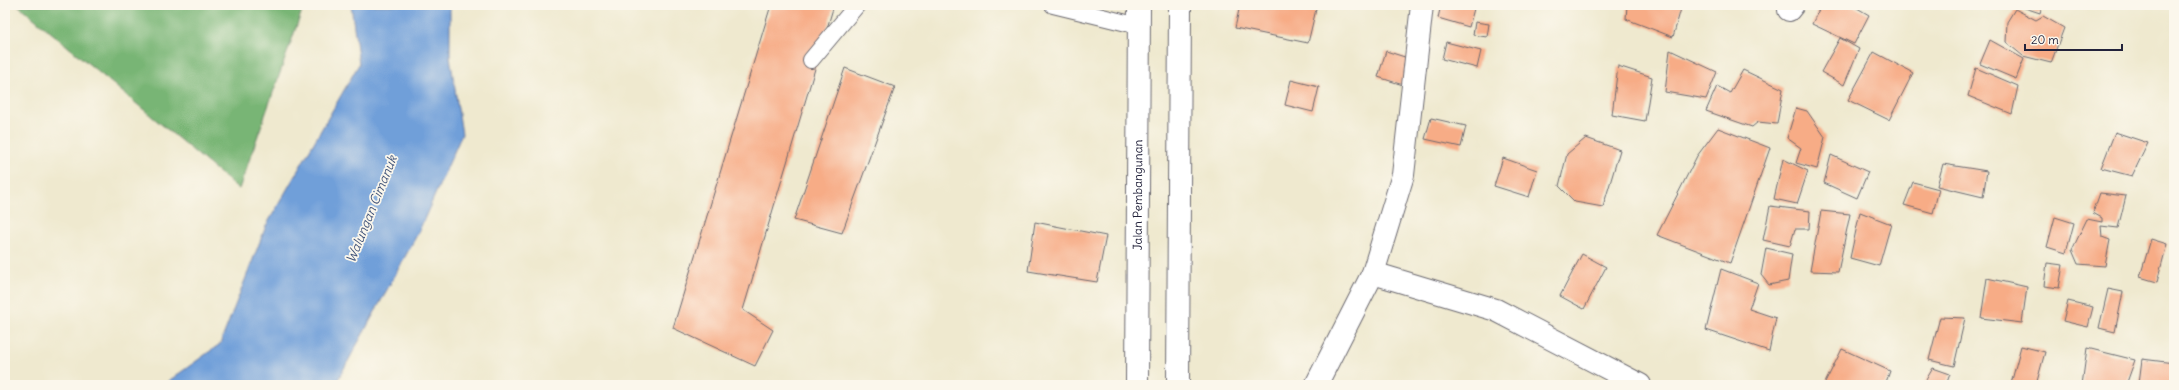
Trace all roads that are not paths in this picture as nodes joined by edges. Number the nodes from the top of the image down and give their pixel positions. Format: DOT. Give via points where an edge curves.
graph roads {
  1 [pos="857,5"];
  2 [pos="1053,5"];
  3 [pos="1180,5"];
  4 [pos="1422,5"];
  5 [pos="1139,16"];
  6 [pos="811,60"];
  7 [pos="1373,273"];
  8 [pos="1137,385"];
  9 [pos="1178,385"];
  10 [pos="1316,385"];
  11 [pos="1640,385"];
  1 -- 6 [label="lane"];
  2 -- 5 [label="lane"];
  3 -- 9 [label="main road"];
  4 -- 7 [label="main road" via="1403,175"];
  5 -- 8 [label="main road, Jalan Pembangunan"];
  7 -- 10 [label="main road"];
  7 -- 11 [label="main road" via="1496,310"];
}
